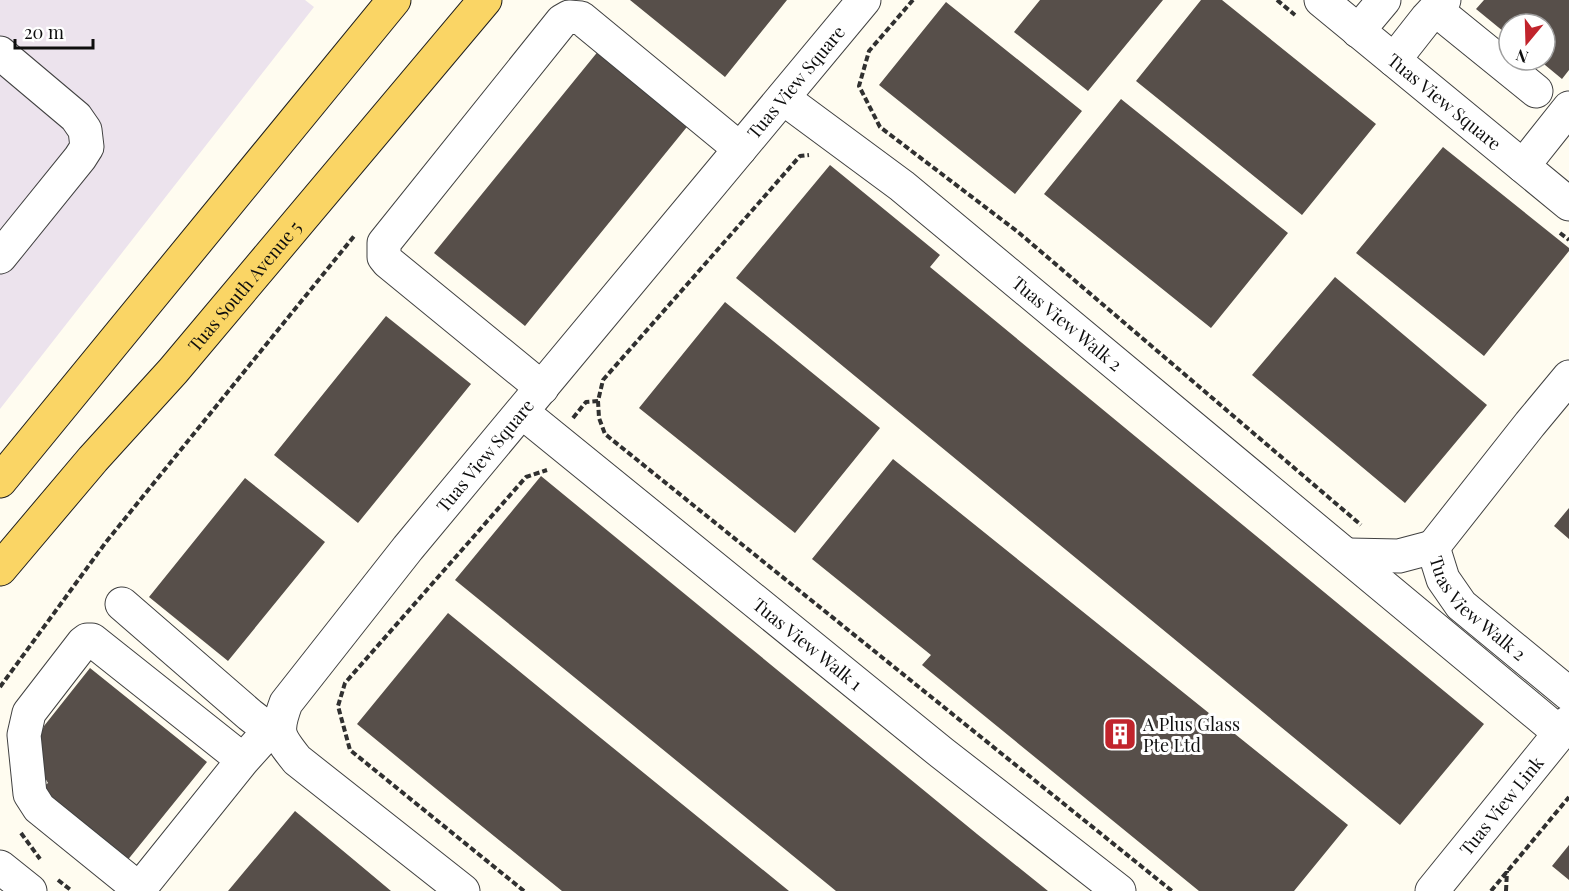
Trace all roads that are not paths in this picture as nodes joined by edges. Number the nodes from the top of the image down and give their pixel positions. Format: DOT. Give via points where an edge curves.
graph roads {
  1 [pos="394,0"];
  2 [pos="485,0"];
  3 [pos="864,0"];
  4 [pos="1321,0"];
  5 [pos="1384,0"];
  6 [pos="1440,5"];
  7 [pos="1358,31"];
  8 [pos="0,53"];
  9 [pos="1394,60"];
  10 [pos="1536,91"];
  11 [pos="783,98"];
  12 [pos="1569,108"];
  13 [pos="740,149"];
  14 [pos="1523,166"];
  15 [pos="1569,204"];
  16 [pos="0,257"];
  17 [pos="1569,377"];
  18 [pos="532,400"];
  19 [pos="0,481"];
  20 [pos="1358,542"];
  21 [pos="1433,547"];
  22 [pos="0,569"];
  23 [pos="122,604"];
  24 [pos="1569,694"];
  25 [pos="1565,727"];
  26 [pos="275,734"];
  27 [pos="243,760"];
  28 [pos="0,867"];
  29 [pos="42,877"];
  30 [pos="1105,885"];
  31 [pos="1438,889"];
  32 [pos="463,891"];
  1 -- 19 [label="main road"];
  2 -- 22 [label="main road, Tuas South Avenue 5" via="173,371"];
  3 -- 11 [label="street, Tuas View Square"];
  4 -- 7 [label="street, Tuas View Square"];
  5 -- 7 [label="street"];
  6 -- 9 [label="street"];
  6 -- 10 [label="street"];
  7 -- 9 [label="street, Tuas View Square"];
  8 -- 16 [label="street" via="76,117 85,130 87,147"];
  9 -- 14 [label="street, Tuas View Square"];
  11 -- 13 [label="street, Tuas View Square"];
  11 -- 20 [label="street, Tuas View Walk 2" via="902,186"];
  12 -- 14 [label="street"];
  13 -- 18 [label="street, Tuas View Square"];
  13 -- 18 [label="street, Tuas View Walk 1" via="581,18 562,21 383,249 388,262"];
  14 -- 15 [label="street, Tuas View Square"];
  17 -- 21 [label="street"];
  18 -- 26 [label="street, Tuas View Square" via="286,703"];
  18 -- 30 [label="street, Tuas View Walk 1" via="556,439"];
  20 -- 21 [label="street, Tuas View Walk 2" via="1399,556"];
  20 -- 25 [label="street, Tuas View Walk 2"];
  21 -- 24 [label="street, Tuas View Walk 2" via="1443,579 1461,605"];
  23 -- 26 [label="street"];
  25 -- 31 [label="street, Tuas View Link"];
  26 -- 27 [label="street"];
  26 -- 32 [label="street" via="297,760"];
  27 -- 27 [label="street" via="139,885 34,802 30,794 25,725 29,713 83,643 92,640"];
  28 -- 29 [label="street"];
}
